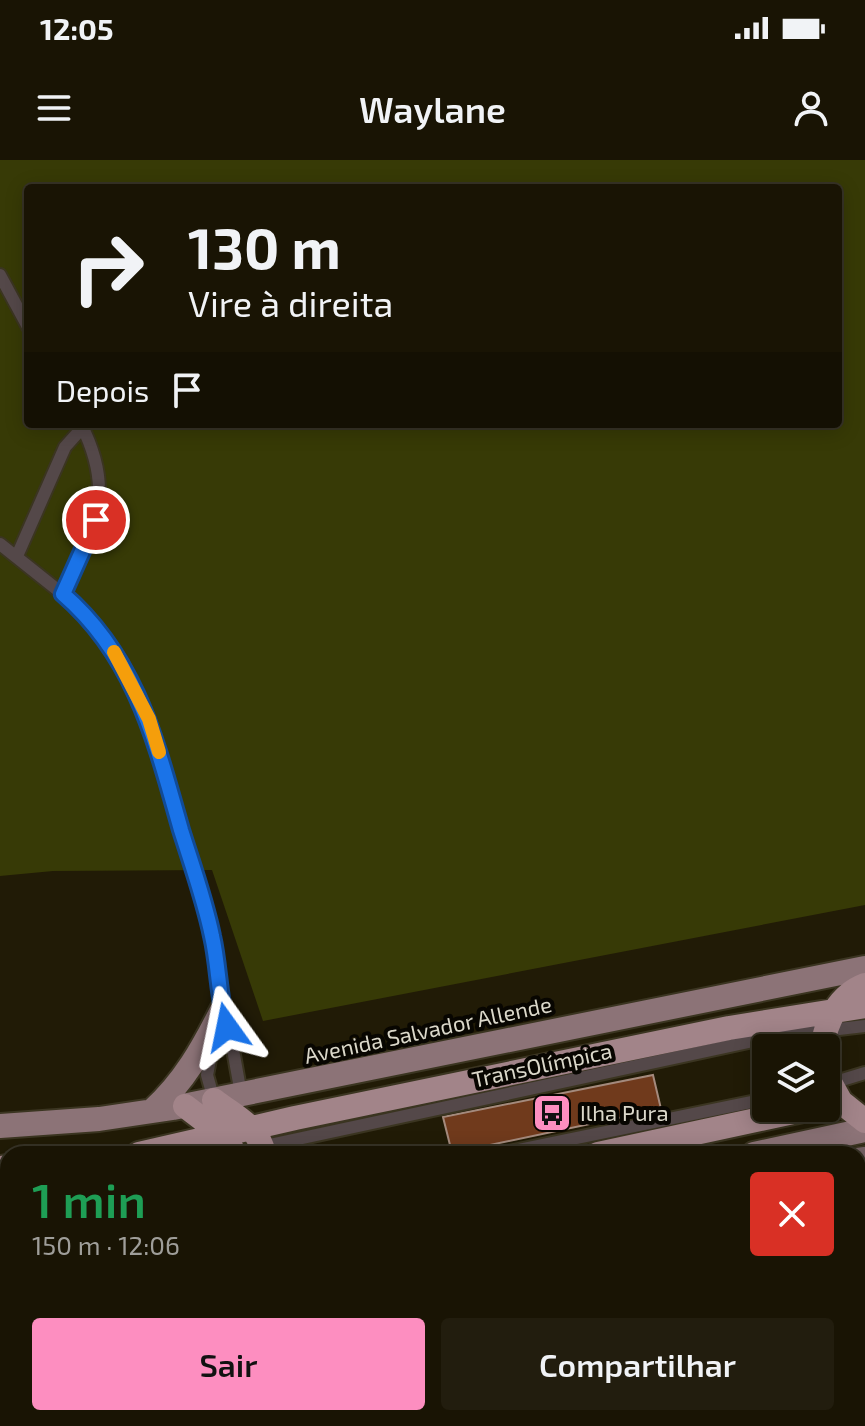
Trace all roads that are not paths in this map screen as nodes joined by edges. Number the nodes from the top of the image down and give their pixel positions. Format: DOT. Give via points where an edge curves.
graph roads {
  1 [pos="0,275"];
  2 [pos="24,320"];
  3 [pos="80,428"];
  4 [pos="83,428"];
  5 [pos="0,544"];
  6 [pos="17,556"];
  7 [pos="63,594"];
  8 [pos="865,968"];
  9 [pos="865,985"];
  10 [pos="865,1006"];
  11 [pos="222,1010"];
  12 [pos="865,1026"];
  13 [pos="828,1030"];
  14 [pos="865,1073"];
  15 [pos="840,1088"];
  16 [pos="840,1096"];
  17 [pos="214,1100"];
  18 [pos="752,1102"];
  19 [pos="185,1106"];
  20 [pos="152,1111"];
  21 [pos="752,1121"];
  22 [pos="865,1121"];
  23 [pos="0,1126"];
  24 [pos="865,1130"];
  25 [pos="243,1139"];
  26 [pos="194,1146"];
  27 [pos="538,1146"];
  28 [pos="635,1146"];
  29 [pos="791,1146"];
  1 -- 2 [label="lane"];
  3 -- 6 [label="lane" via="65,447"];
  4 -- 7 [label="lane" via="102,485 96,520"];
  5 -- 6 [label="lane"];
  6 -- 7 [label="lane"];
  7 -- 11 [label="lane" via="121,660 149,719 212,937"];
  8 -- 25 [label="main road, Avenida Salvador Allende"];
  9 -- 13 [label="highway" via="854,990"];
  10 -- 13 [label="highway, Avenida Salvador Allende"];
  11 -- 17 [label="lane" via="208,1065"];
  11 -- 20 [label="main road" via="194,1062"];
  11 -- 25 [label="lane" via="232,1044"];
  12 -- 13 [label="lane"];
  13 -- 25 [label="highway, Avenida Salvador Allende" via="729,1028"];
  14 -- 15 [label="lane"];
  16 -- 22 [label="highway"];
  17 -- 19 [label="main road"];
  17 -- 25 [label="highway"];
  18 -- 27 [label="lane"];
  19 -- 20 [label="main road"];
  19 -- 25 [label="highway"];
  20 -- 23 [label="main road"];
  21 -- 28 [label="highway"];
  24 -- 29 [label="main road"];
  25 -- 26 [label="highway, Avenida Salvador Allende"];
}
